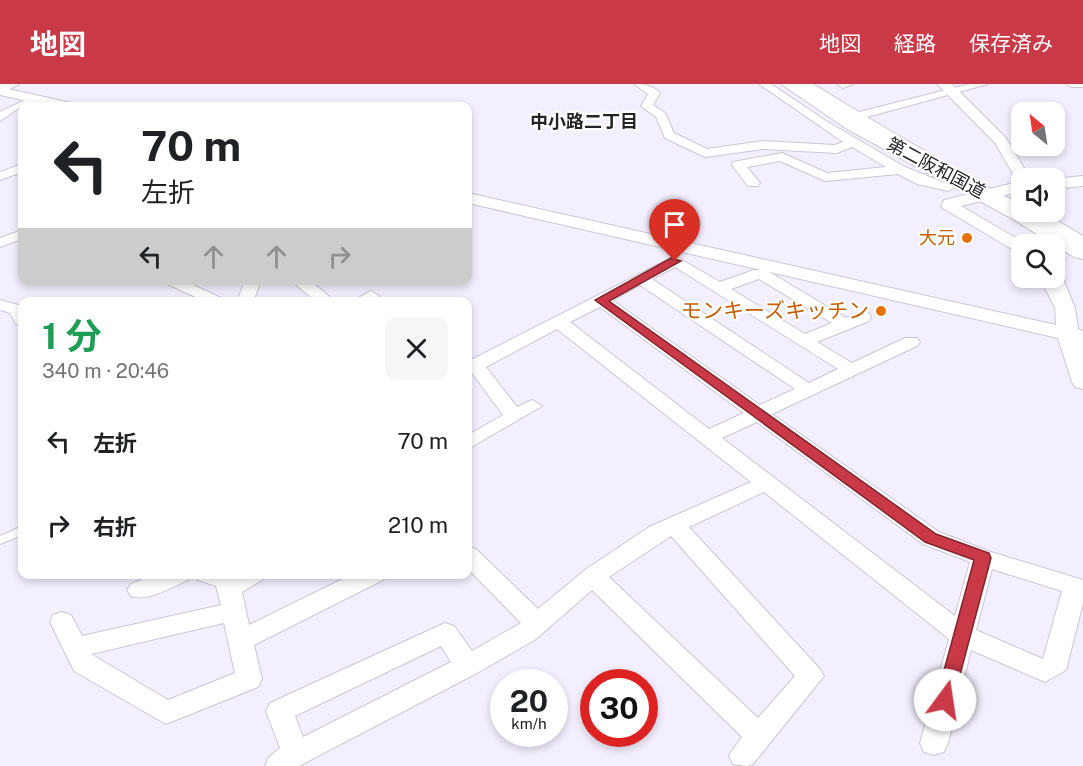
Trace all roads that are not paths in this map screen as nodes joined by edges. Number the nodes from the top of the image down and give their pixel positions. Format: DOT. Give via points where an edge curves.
graph roads {
  1 [pos="11,84"];
  2 [pos="639,84"];
  3 [pos="764,84"];
  4 [pos="777,84"];
  5 [pos="790,84"];
  6 [pos="805,84"];
  7 [pos="983,84"];
  8 [pos="948,87"];
  9 [pos="0,90"];
  10 [pos="33,99"];
  11 [pos="26,102"];
  12 [pos="47,102"];
  13 [pos="18,106"];
  14 [pos="856,116"];
  15 [pos="0,118"];
  16 [pos="852,142"];
  17 [pos="1016,168"];
  18 [pos="18,169"];
  19 [pos="900,170"];
  20 [pos="0,176"];
  21 [pos="944,179"];
  22 [pos="1083,181"];
  23 [pos="753,183"];
  24 [pos="1065,183"];
  25 [pos="1011,189"];
  26 [pos="977,197"];
  27 [pos="472,199"];
  28 [pos="1011,210"];
  29 [pos="1034,222"];
  30 [pos="1049,222"];
  31 [pos="1034,234"];
  32 [pos="18,236"];
  33 [pos="1083,242"];
  34 [pos="0,243"];
  35 [pos="1011,243"];
  36 [pos="1083,252"];
  37 [pos="1065,253"];
  38 [pos="1083,264"];
  39 [pos="643,280"];
  40 [pos="179,285"];
  41 [pos="305,285"];
  42 [pos="719,288"];
  43 [pos="1055,288"];
  44 [pos="209,297"];
  45 [pos="321,297"];
  46 [pos="601,300"];
  47 [pos="0,305"];
  48 [pos="18,313"];
  49 [pos="863,317"];
  50 [pos="558,322"];
  51 [pos="845,324"];
  52 [pos="1076,336"];
  53 [pos="804,341"];
  54 [pos="911,342"];
  55 [pos="472,366"];
  56 [pos="472,368"];
  57 [pos="851,370"];
  58 [pos="1083,382"];
  59 [pos="808,390"];
  60 [pos="532,406"];
  61 [pos="758,412"];
  62 [pos="514,416"];
  63 [pos="708,437"];
  64 [pos="472,441"];
  65 [pos="766,483"];
  66 [pos="674,525"];
  67 [pos="18,533"];
  68 [pos="0,540"];
  69 [pos="983,558"];
  70 [pos="472,559"];
  71 [pos="593,576"];
  72 [pos="167,579"];
  73 [pos="224,579"];
  74 [pos="250,579"];
  75 [pos="365,579"];
  76 [pos="1079,587"];
  77 [pos="139,590"];
  78 [pos="232,599"];
  79 [pos="62,622"];
  80 [pos="537,623"];
  81 [pos="962,635"];
  82 [pos="241,640"];
  83 [pos="75,648"];
  84 [pos="468,666"];
  85 [pos="934,743"];
  86 [pos="287,760"];
  1 -- 9 [label="main road"];
  2 -- 16 [label="street" via="654,93 647,106 661,115 669,135 705,153 763,145 837,148"];
  3 -- 16 [label="street"];
  4 -- 21 [label="highway, 第二阪和国道" via="858,136"];
  5 -- 21 [label="highway, 第二阪和国道"];
  6 -- 14 [label="street"];
  7 -- 8 [label="street"];
  8 -- 14 [label="street"];
  8 -- 17 [label="street" via="1001,141"];
  9 -- 10 [label="street"];
  10 -- 11 [label="street"];
  10 -- 12 [label="street"];
  13 -- 15 [label="street"];
  14 -- 21 [label="street" via="924,154"];
  16 -- 19 [label="street"];
  18 -- 20 [label="street"];
  19 -- 21 [label="street" via="922,181"];
  19 -- 23 [label="street" via="825,177 782,157 738,165"];
  21 -- 26 [label="highway, 第二阪和国道"];
  22 -- 24 [label="street"];
  25 -- 26 [label="street"];
  26 -- 28 [label="highway, 第二阪和国道"];
  26 -- 31 [label="highway, 第二阪和国道"];
  26 -- 35 [label="street" via="950,207"];
  27 -- 52 [label="street"];
  29 -- 36 [label="highway, 第二阪和国道"];
  30 -- 33 [label="street"];
  32 -- 34 [label="street"];
  37 -- 38 [label="highway"];
  39 -- 42 [label="street" via="675,261"];
  39 -- 46 [label="street"];
  39 -- 59 [label="street"];
  40 -- 44 [label="street"];
  41 -- 45 [label="street"];
  42 -- 51 [label="street" via="760,273"];
  42 -- 53 [label="street"];
  43 -- 52 [label="street"];
  46 -- 50 [label="street"];
  46 -- 61 [label="street"];
  47 -- 48 [label="street"];
  49 -- 51 [label="street"];
  50 -- 55 [label="street"];
  50 -- 63 [label="street"];
  51 -- 53 [label="street"];
  52 -- 58 [label="street"];
  53 -- 57 [label="street"];
  54 -- 57 [label="street"];
  56 -- 62 [label="street"];
  57 -- 59 [label="street"];
  59 -- 61 [label="street"];
  60 -- 62 [label="street"];
  61 -- 63 [label="street"];
  61 -- 69 [label="street" via="931,538"];
  62 -- 64 [label="street"];
  63 -- 65 [label="street"];
  65 -- 66 [label="street"];
  65 -- 81 [label="street"];
  66 -- 71 [label="street"];
  66 -- 71 [label="street" via="811,676 751,746"];
  67 -- 68 [label="lane"];
  69 -- 76 [label="street"];
  69 -- 81 [label="street"];
  70 -- 80 [label="street"];
  71 -- 80 [label="street"];
  72 -- 77 [label="street"];
  73 -- 78 [label="street"];
  74 -- 78 [label="street"];
  75 -- 82 [label="street"];
  76 -- 81 [label="street" via="1057,663 1045,671"];
  78 -- 82 [label="street"];
  78 -- 83 [label="street"];
  79 -- 83 [label="street"];
  80 -- 84 [label="street"];
  81 -- 85 [label="street"];
  82 -- 83 [label="street" via="249,679 166,713 83,664"];
  84 -- 86 [label="street"];
  84 -- 86 [label="street" via="444,633 279,711"];
}
